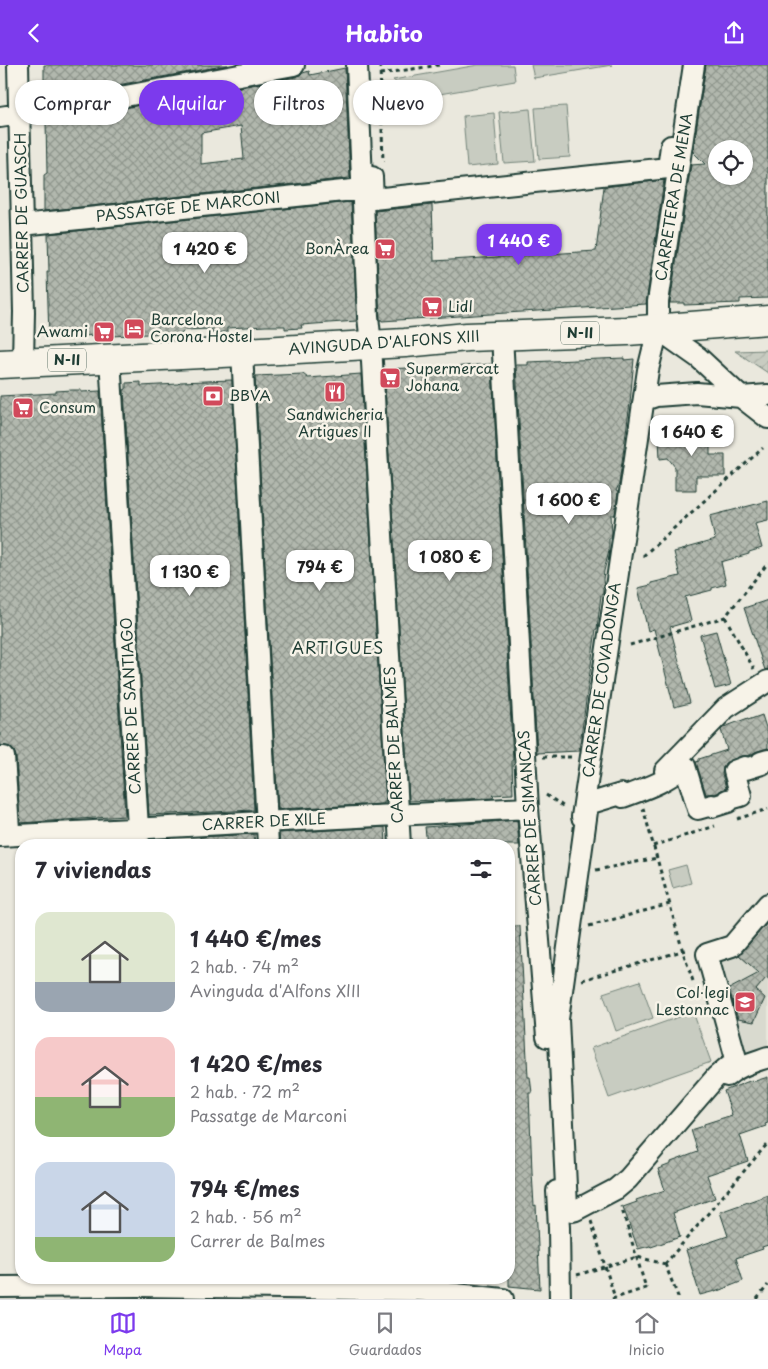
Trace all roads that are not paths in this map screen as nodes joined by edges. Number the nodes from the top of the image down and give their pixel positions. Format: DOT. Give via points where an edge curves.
graph roads {
  1 [pos="18,65"];
  2 [pos="294,65"];
  3 [pos="682,65"];
  4 [pos="694,65"];
  5 [pos="370,69"];
  6 [pos="19,80"];
  7 [pos="129,95"];
  8 [pos="15,115"];
  9 [pos="0,117"];
  10 [pos="20,125"];
  11 [pos="358,189"];
  12 [pos="22,225"];
  13 [pos="768,320"];
  14 [pos="658,329"];
  15 [pos="502,336"];
  16 [pos="370,345"];
  17 [pos="242,352"];
  18 [pos="110,358"];
  19 [pos="12,363"];
  20 [pos="768,395"];
  21 [pos="741,397"];
  22 [pos="644,400"];
  23 [pos="768,418"];
  24 [pos="763,679"];
  25 [pos="576,754"];
  26 [pos="540,755"];
  27 [pos="0,757"];
  28 [pos="768,760"];
  29 [pos="585,797"];
  30 [pos="528,808"];
  31 [pos="398,814"];
  32 [pos="267,821"];
  33 [pos="0,830"];
  34 [pos="0,835"];
  35 [pos="138,837"];
  36 [pos="268,839"];
  37 [pos="400,839"];
  38 [pos="768,903"];
  39 [pos="546,1032"];
  40 [pos="768,1057"];
  41 [pos="559,1228"];
  42 [pos="266,1284"];
  43 [pos="419,1284"];
  44 [pos="0,1287"];
  45 [pos="159,1288"];
  46 [pos="503,1299"];
  47 [pos="560,1299"];
  1 -- 6 [label="street, CARRER DE GUASCH"];
  2 -- 7 [label="street"];
  3 -- 5 [label="street" via="668,168 373,199"];
  4 -- 14 [label="street, CARRETERA DE MENA" via="658,302"];
  5 -- 11 [label="street, CARRER DE BALMES"];
  8 -- 9 [label="street"];
  10 -- 12 [label="street, CARRER DE GUASCH"];
  11 -- 12 [label="street, PASSATGE DE MARCONI"];
  11 -- 16 [label="street, CARRER DE BALMES"];
  12 -- 19 [label="street, CARRER DE GUASCH" via="24,312"];
  13 -- 14 [label="main road, AVINGUDA D'ALFONS XIII / N-II"];
  14 -- 15 [label="main road, AVINGUDA D'ALFONS XIII / N-II"];
  14 -- 21 [label="street" via="699,358"];
  14 -- 22 [label="street, CARRER DE COVADONGA"];
  15 -- 16 [label="main road, AVINGUDA D'ALFONS XIII / N-II"];
  15 -- 30 [label="street, CARRER DE SIMANCAS"];
  16 -- 17 [label="main road, AVINGUDA D'ALFONS XIII / N-II"];
  16 -- 31 [label="street, CARRER DE BALMES"];
  17 -- 18 [label="main road, AVINGUDA D'ALFONS XIII / N-II"];
  17 -- 32 [label="street"];
  18 -- 19 [label="main road, AVINGUDA D'ALFONS XIII / N-II"];
  18 -- 35 [label="street, CARRER DE SANTIAGO"];
  20 -- 21 [label="street"];
  21 -- 22 [label="street" via="697,393"];
  21 -- 23 [label="street"];
  22 -- 29 [label="street, CARRER DE COVADONGA"];
  24 -- 29 [label="street" via="726,708 666,771 601,795"];
  25 -- 26 [label="street" via="586,752 557,951 552,958 541,949 532,753"];
  27 -- 33 [label="street" via="4,757 9,829"];
  28 -- 38 [label="street" via="734,771 742,796 712,807 698,809 685,766 661,783 623,797 588,804 558,1019 566,1207 572,1211 616,1189 628,1179 716,1077 737,1062 707,954 732,946"];
  29 -- 39 [label="street, CARRER DE COVADONGA"];
  30 -- 31 [label="street, CARRER DE XILE"];
  30 -- 39 [label="street, CARRER DE SIMANCAS"];
  31 -- 32 [label="street, CARRER DE XILE"];
  31 -- 37 [label="street, CARRER DE BALMES"];
  32 -- 35 [label="street, CARRER DE XILE"];
  32 -- 36 [label="street"];
  34 -- 35 [label="street, CARRER DE XILE"];
  39 -- 41 [label="street, CARRER DE SIMANCAS"];
  40 -- 41 [label="street" via="731,1072 630,1187"];
  41 -- 47 [label="street, CARRER DE SIMANCAS"];
  42 -- 45 [label="street"];
  43 -- 46 [label="street"];
  44 -- 45 [label="street"];
}
